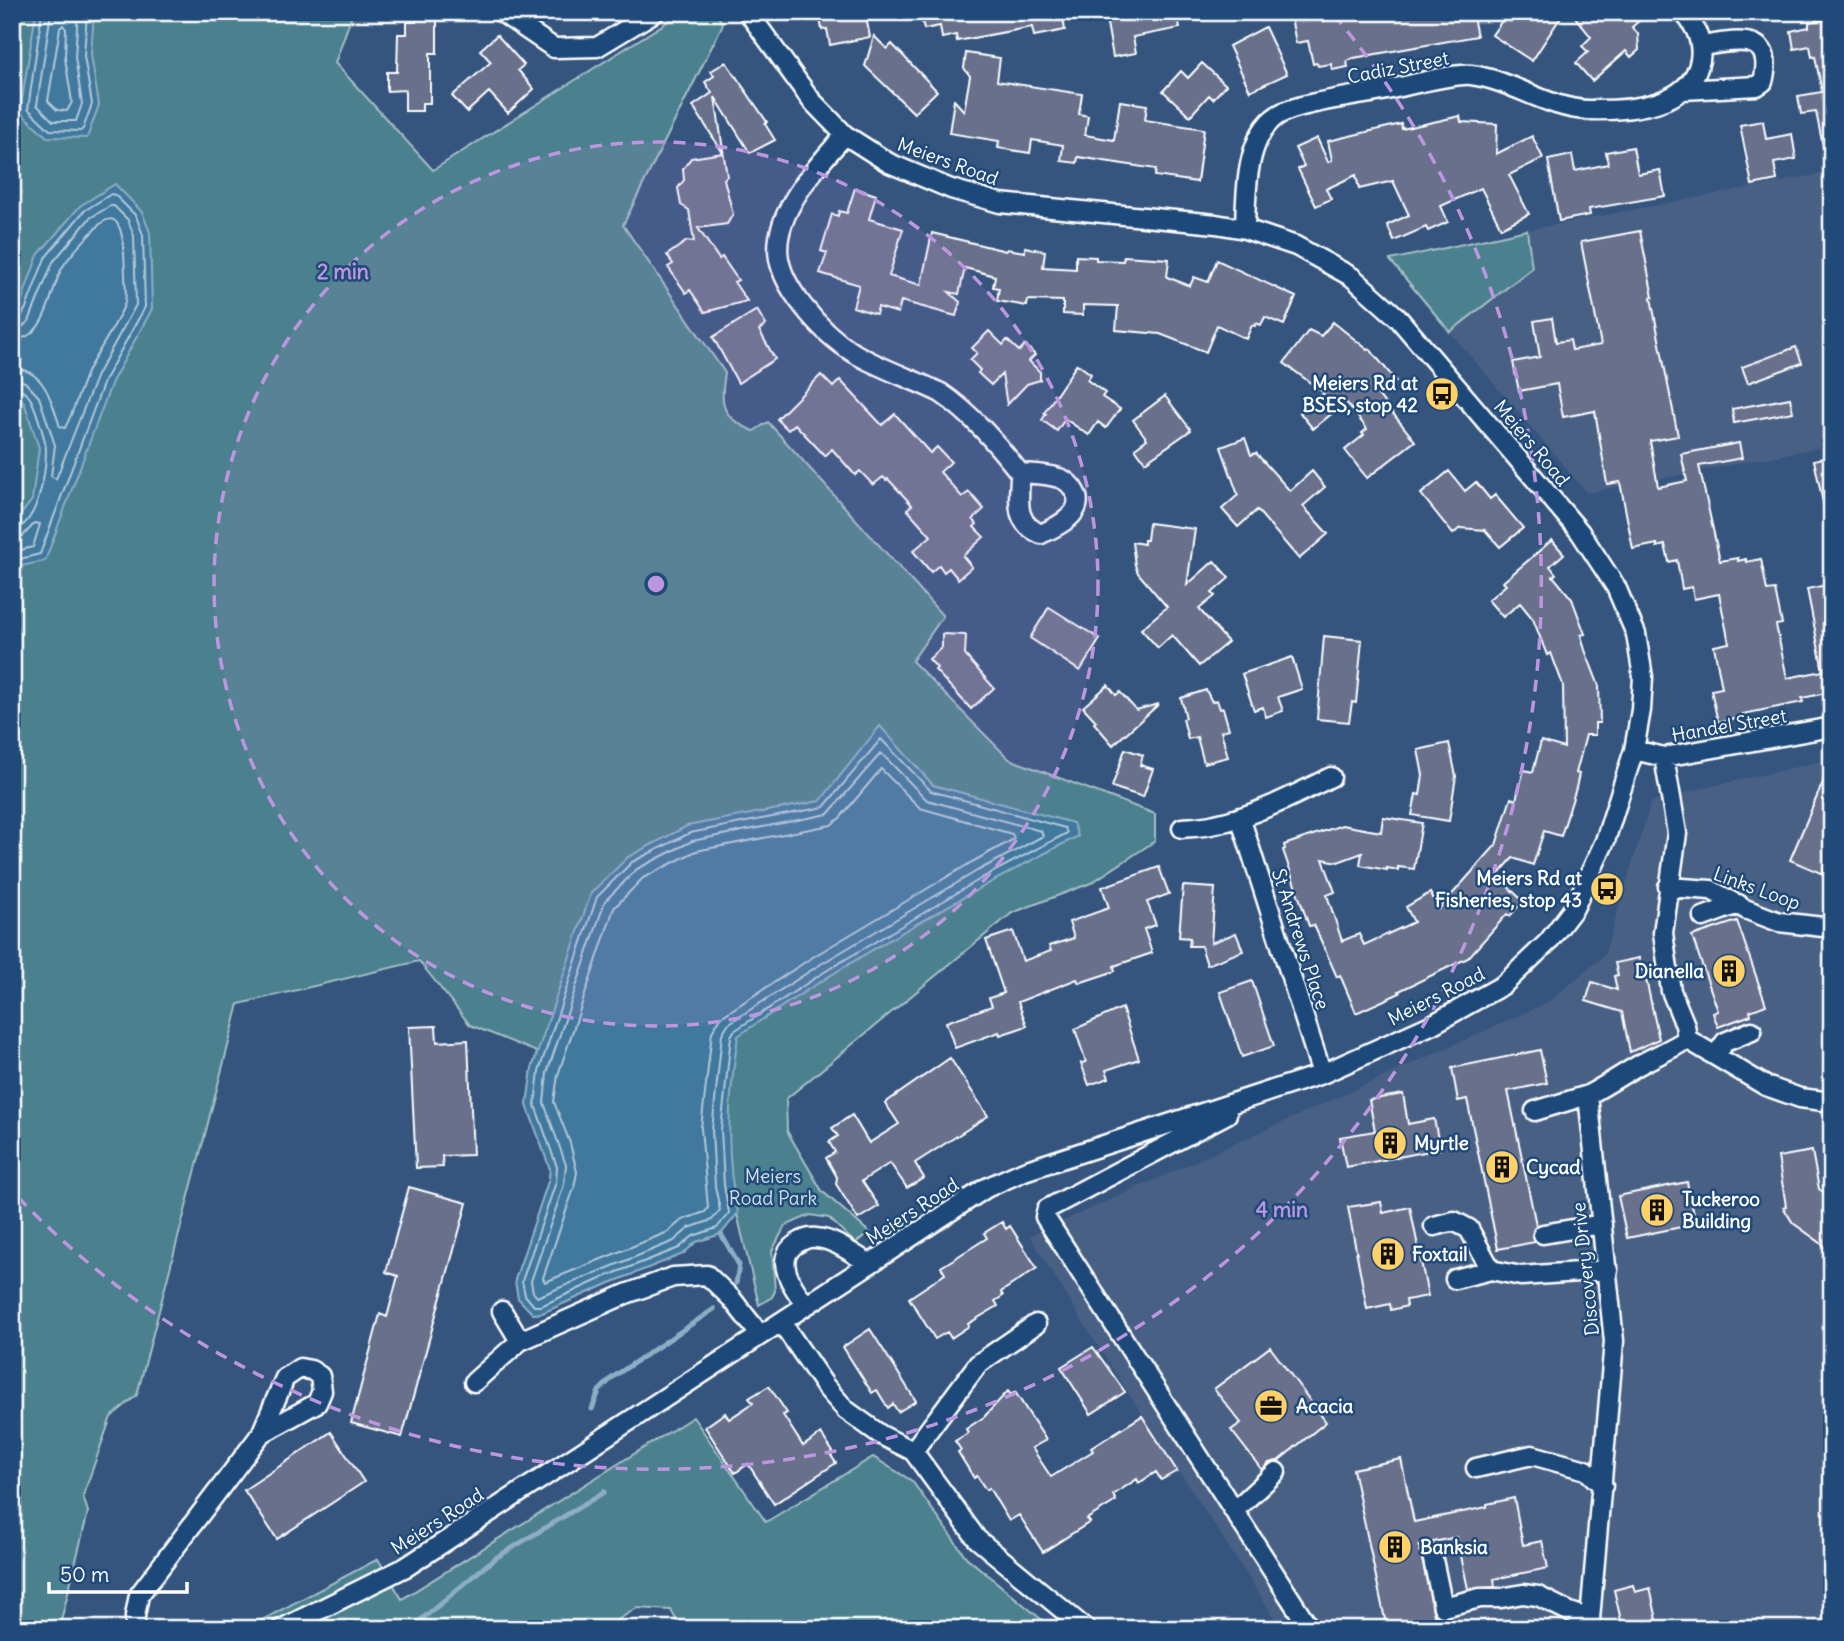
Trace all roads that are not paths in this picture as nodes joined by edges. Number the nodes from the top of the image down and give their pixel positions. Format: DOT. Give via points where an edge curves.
graph roads {
  1 [pos="501,12"];
  2 [pos="654,12"];
  3 [pos="748,12"];
  4 [pos="1683,12"];
  5 [pos="1702,46"];
  6 [pos="1683,90"];
  7 [pos="845,135"];
  8 [pos="1245,229"];
  9 [pos="1020,473"];
  10 [pos="1832,727"];
  11 [pos="1634,750"];
  12 [pos="1664,757"];
  13 [pos="1331,777"];
  14 [pos="1240,817"];
  15 [pos="1182,828"];
  16 [pos="1668,887"];
  17 [pos="1738,904"];
  18 [pos="1703,917"];
  19 [pos="1832,928"];
  20 [pos="1752,1031"];
  21 [pos="1687,1039"];
  22 [pos="1716,1055"];
  23 [pos="1322,1074"];
  24 [pos="1270,1091"];
  25 [pos="1588,1096"];
  26 [pos="1832,1102"];
  27 [pos="1535,1111"];
  28 [pos="1602,1224"];
  29 [pos="1434,1226"];
  30 [pos="1543,1234"];
  31 [pos="870,1264"];
  32 [pos="1491,1270"];
  33 [pos="1608,1270"];
  34 [pos="1455,1279"];
  35 [pos="806,1305"];
  36 [pos="502,1311"];
  37 [pos="782,1323"];
  38 [pos="1036,1324"];
  39 [pos="754,1327"];
  40 [pos="520,1340"];
  41 [pos="474,1382"];
  42 [pos="261,1434"];
  43 [pos="913,1451"];
  44 [pos="1476,1468"];
  45 [pos="1276,1472"];
  46 [pos="1602,1486"];
  47 [pos="1234,1511"];
  48 [pos="1432,1555"];
  49 [pos="1592,1624"];
  50 [pos="135,1629"];
  51 [pos="281,1629"];
  52 [pos="1086,1629"];
  53 [pos="1310,1629"];
  1 -- 2 [label="street" via="554,48 597,47"];
  3 -- 7 [label="street, Meiers Road" via="811,100"];
  4 -- 5 [label="street"];
  5 -- 6 [label="street" via="1695,76"];
  5 -- 6 [label="street, Cadiz Street" via="1743,40 1754,43 1766,63 1763,82"];
  6 -- 8 [label="street, Cadiz Street" via="1645,105 1584,110 1497,80 1468,75 1309,105 1278,116 1262,133 1249,165"];
  7 -- 8 [label="street, Meiers Road" via="889,163 951,189 1000,202"];
  7 -- 9 [label="street" via="807,180 781,229 778,257 784,277 829,335 853,353 954,401"];
  8 -- 11 [label="street, Meiers Road" via="1296,246 1352,277 1398,318 1580,532 1616,587 1636,634 1643,677"];
  10 -- 12 [label="street, Handel Street"];
  11 -- 12 [label="street, Handel Street"];
  11 -- 23 [label="street, Meiers Road" via="1605,841 1574,908 1548,943 1503,985 1433,1024"];
  12 -- 16 [label="street" via="1677,833"];
  13 -- 14 [label="street"];
  14 -- 15 [label="street"];
  14 -- 23 [label="street, St Andrews Place"];
  16 -- 17 [label="street, Links Loop" via="1712,890"];
  16 -- 21 [label="street" via="1662,933 1671,990"];
  17 -- 18 [label="street"];
  17 -- 19 [label="street, Links Loop" via="1779,922"];
  20 -- 22 [label="street" via="1726,1042"];
  21 -- 22 [label="street"];
  21 -- 25 [label="street"];
  22 -- 26 [label="street" via="1766,1086 1800,1098"];
  23 -- 24 [label="street, Meiers Road"];
  24 -- 31 [label="street, Meiers Road" via="1024,1171 986,1188"];
  24 -- 47 [label="street" via="1047,1209 1045,1217"];
  25 -- 27 [label="street"];
  25 -- 28 [label="street, Discovery Drive"];
  28 -- 30 [label="street"];
  28 -- 33 [label="street, Discovery Drive"];
  29 -- 32 [label="street" via="1454,1222 1469,1229"];
  31 -- 35 [label="street, Meiers Road"];
  31 -- 35 [label="street" via="817,1238 794,1245 786,1257 786,1271"];
  32 -- 33 [label="street" via="1521,1276"];
  32 -- 34 [label="street"];
  33 -- 46 [label="street, Discovery Drive" via="1614,1341"];
  35 -- 37 [label="street, Meiers Road"];
  36 -- 40 [label="street"];
  37 -- 43 [label="street" via="846,1410"];
  37 -- 51 [label="street, Meiers Road" via="406,1567"];
  38 -- 43 [label="street" via="978,1364"];
  39 -- 40 [label="street" via="707,1275 673,1277"];
  40 -- 41 [label="street"];
  42 -- 50 [label="street" via="139,1595"];
  43 -- 52 [label="street" via="977,1539"];
  44 -- 46 [label="street" via="1532,1455 1586,1470"];
  45 -- 47 [label="street"];
  46 -- 49 [label="street, Discovery Drive"];
  47 -- 53 [label="street"];
  48 -- 49 [label="street" via="1444,1607 1523,1594 1538,1596"];
}
